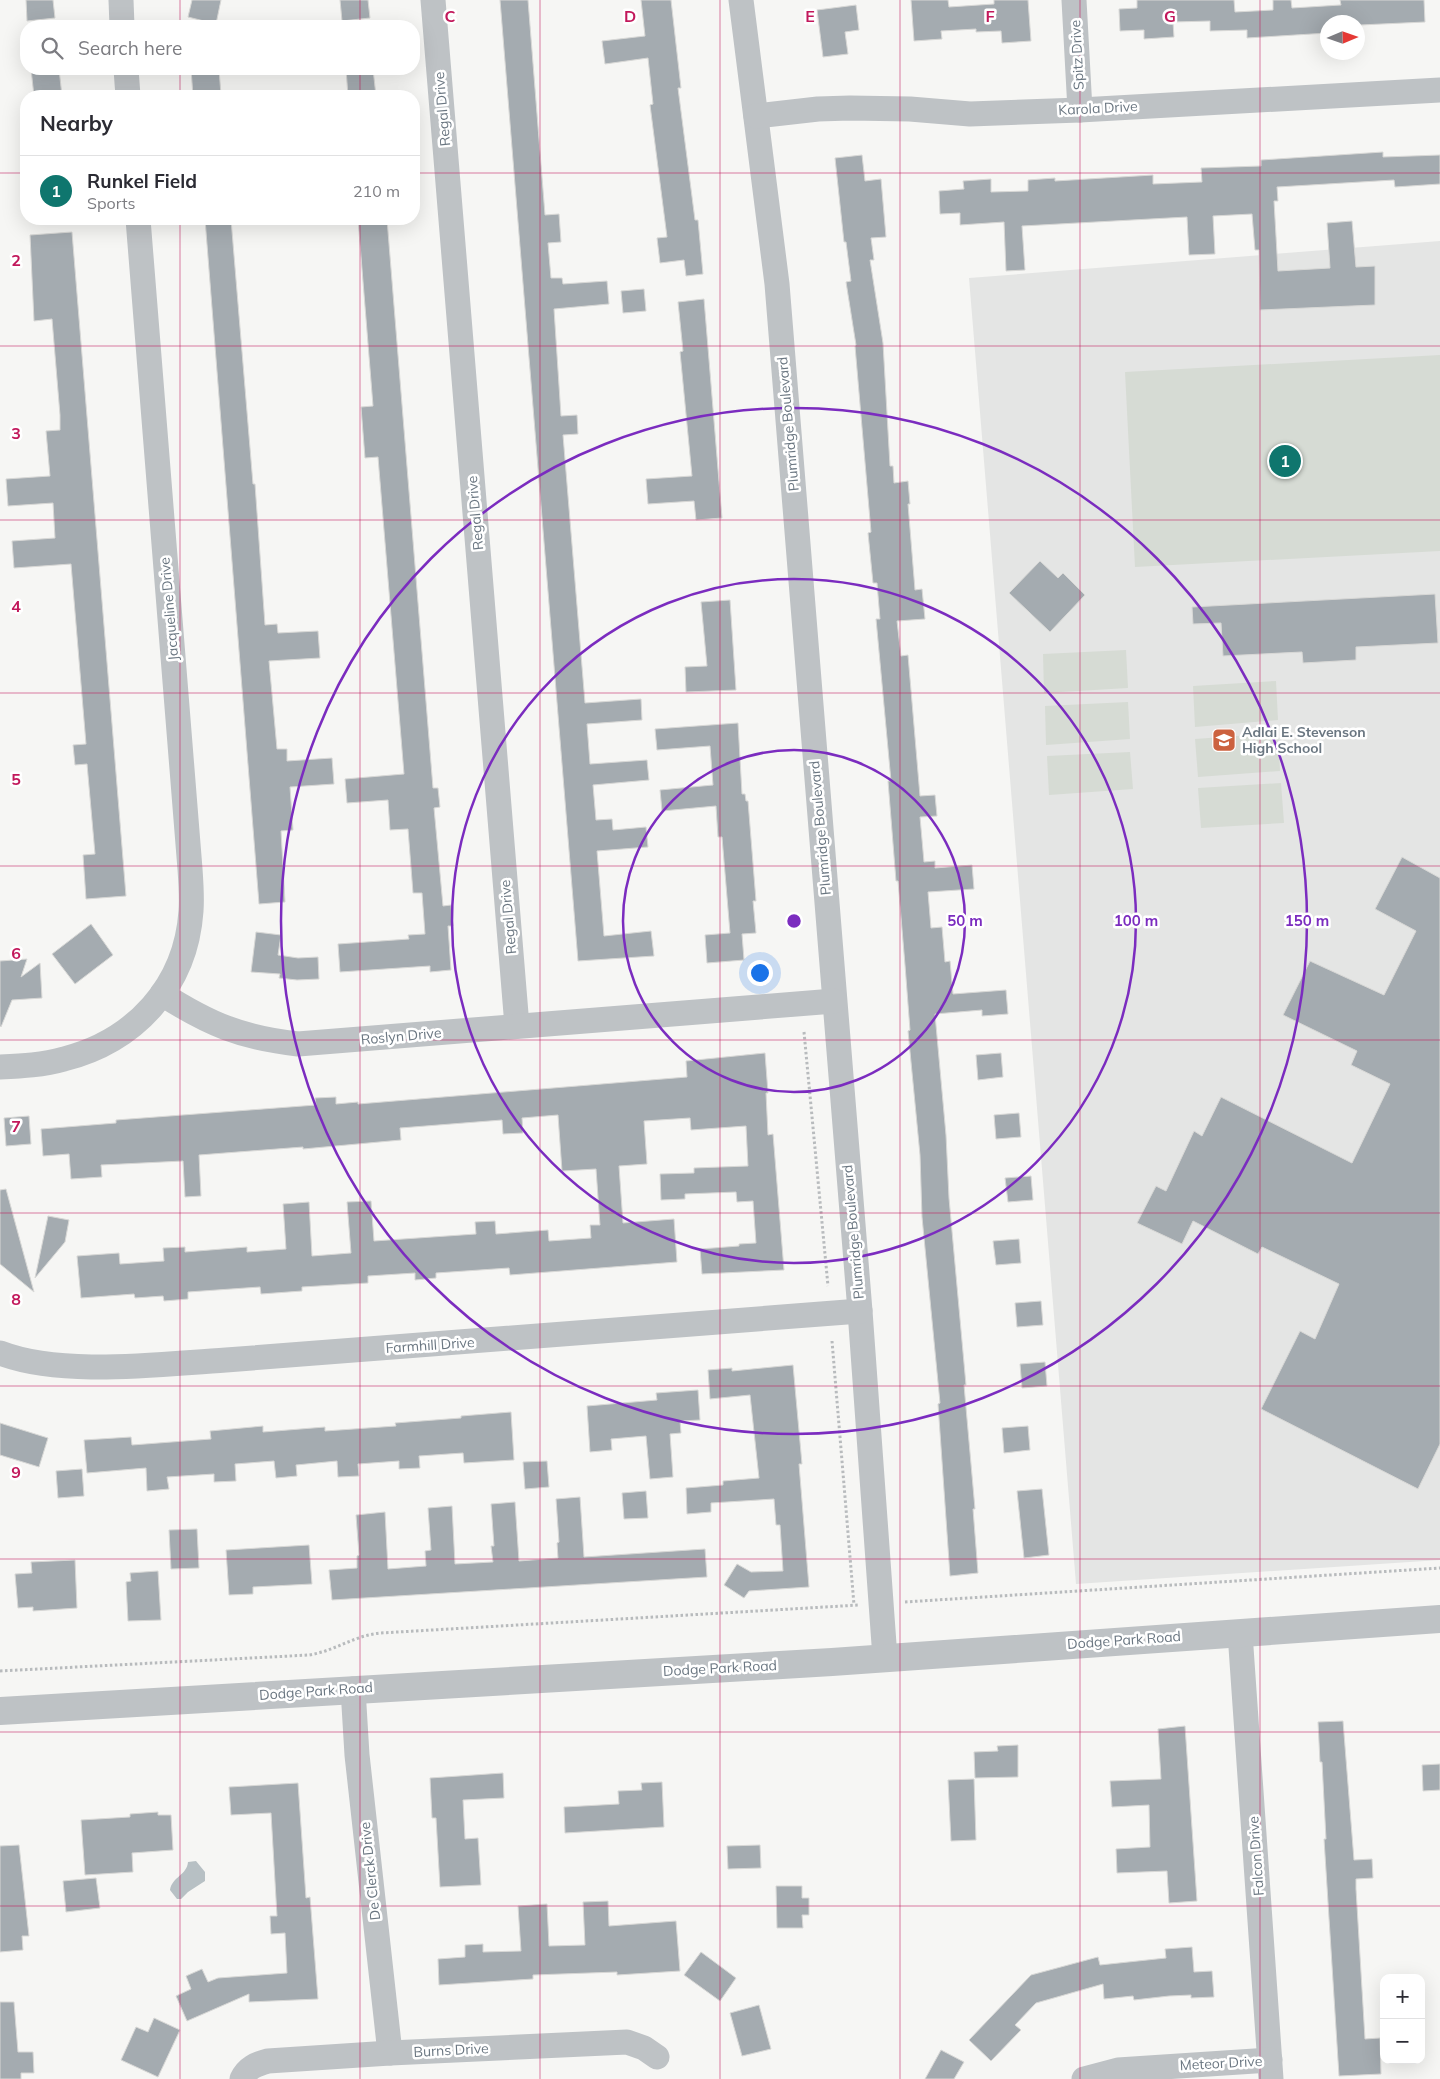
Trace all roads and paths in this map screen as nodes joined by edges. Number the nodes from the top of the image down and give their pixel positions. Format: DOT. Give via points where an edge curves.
graph roads {
  1 [pos="121,0"];
  2 [pos="433,0"];
  3 [pos="741,0"];
  4 [pos="1074,0"];
  5 [pos="122,20"];
  6 [pos="126,75"];
  7 [pos="128,90"];
  8 [pos="1440,90"];
  9 [pos="1080,110"];
  10 [pos="756,116"];
  11 [pos="138,225"];
  12 [pos="162,994"];
  13 [pos="834,1001"];
  14 [pos="517,1026"];
  15 [pos="804,1032"];
  16 [pos="0,1067"];
  17 [pos="828,1286"];
  18 [pos="860,1311"];
  19 [pos="832,1341"];
  20 [pos="0,1353"];
  21 [pos="1440,1568"];
  22 [pos="897,1603"];
  23 [pos="865,1604"];
  24 [pos="854,1605"];
  25 [pos="1440,1619"];
  26 [pos="1240,1633"];
  27 [pos="885,1658"];
  28 [pos="0,1672"];
  29 [pos="353,1689"];
  30 [pos="0,1711"];
  31 [pos="390,2052"];
  32 [pos="657,2057"];
  33 [pos="1271,2070"];
  34 [pos="243,2076"];
  35 [pos="1084,2079"];
  1 -- 5 [label="street"];
  2 -- 14 [label="street, Regal Drive"];
  3 -- 10 [label="street, Plumridge Boulevard"];
  4 -- 9 [label="street, Spitz Drive"];
  6 -- 7 [label="street"];
  8 -- 9 [label="street, Karola Drive"];
  9 -- 10 [label="street, Karola Drive" via="970,114 850,108"];
  10 -- 13 [label="street, Plumridge Boulevard" via="777,284"];
  11 -- 12 [label="street, Jacqueline Drive" via="190,870 191,912 185,948"];
  12 -- 14 [label="street, Roslyn Drive" via="205,1020 231,1031 298,1044"];
  12 -- 16 [label="street" via="138,1023 90,1051 39,1064"];
  13 -- 14 [label="street, Roslyn Drive"];
  13 -- 18 [label="street, Plumridge Boulevard"];
  15 -- 17 [label="path"];
  18 -- 20 [label="street, Farmhill Drive" via="121,1366 36,1364"];
  18 -- 27 [label="street, Plumridge Boulevard"];
  19 -- 24 [label="path"];
  21 -- 22 [label="path"];
  23 -- 24 [label="path"];
  24 -- 28 [label="path" via="381,1632 360,1636 335,1648 309,1655"];
  25 -- 26 [label="street, Dodge Park Road"];
  26 -- 27 [label="street, Dodge Park Road"];
  26 -- 33 [label="street, Falcon Drive"];
  27 -- 29 [label="street, Dodge Park Road"];
  29 -- 30 [label="street, Dodge Park Road"];
  29 -- 31 [label="street, De Clerck Drive"];
  31 -- 32 [label="street, Burns Drive" via="627,2042"];
  31 -- 34 [label="street, Burns Drive" via="268,2061 256,2064"];
  33 -- 35 [label="street, Meteor Drive" via="1118,2070"];
}
